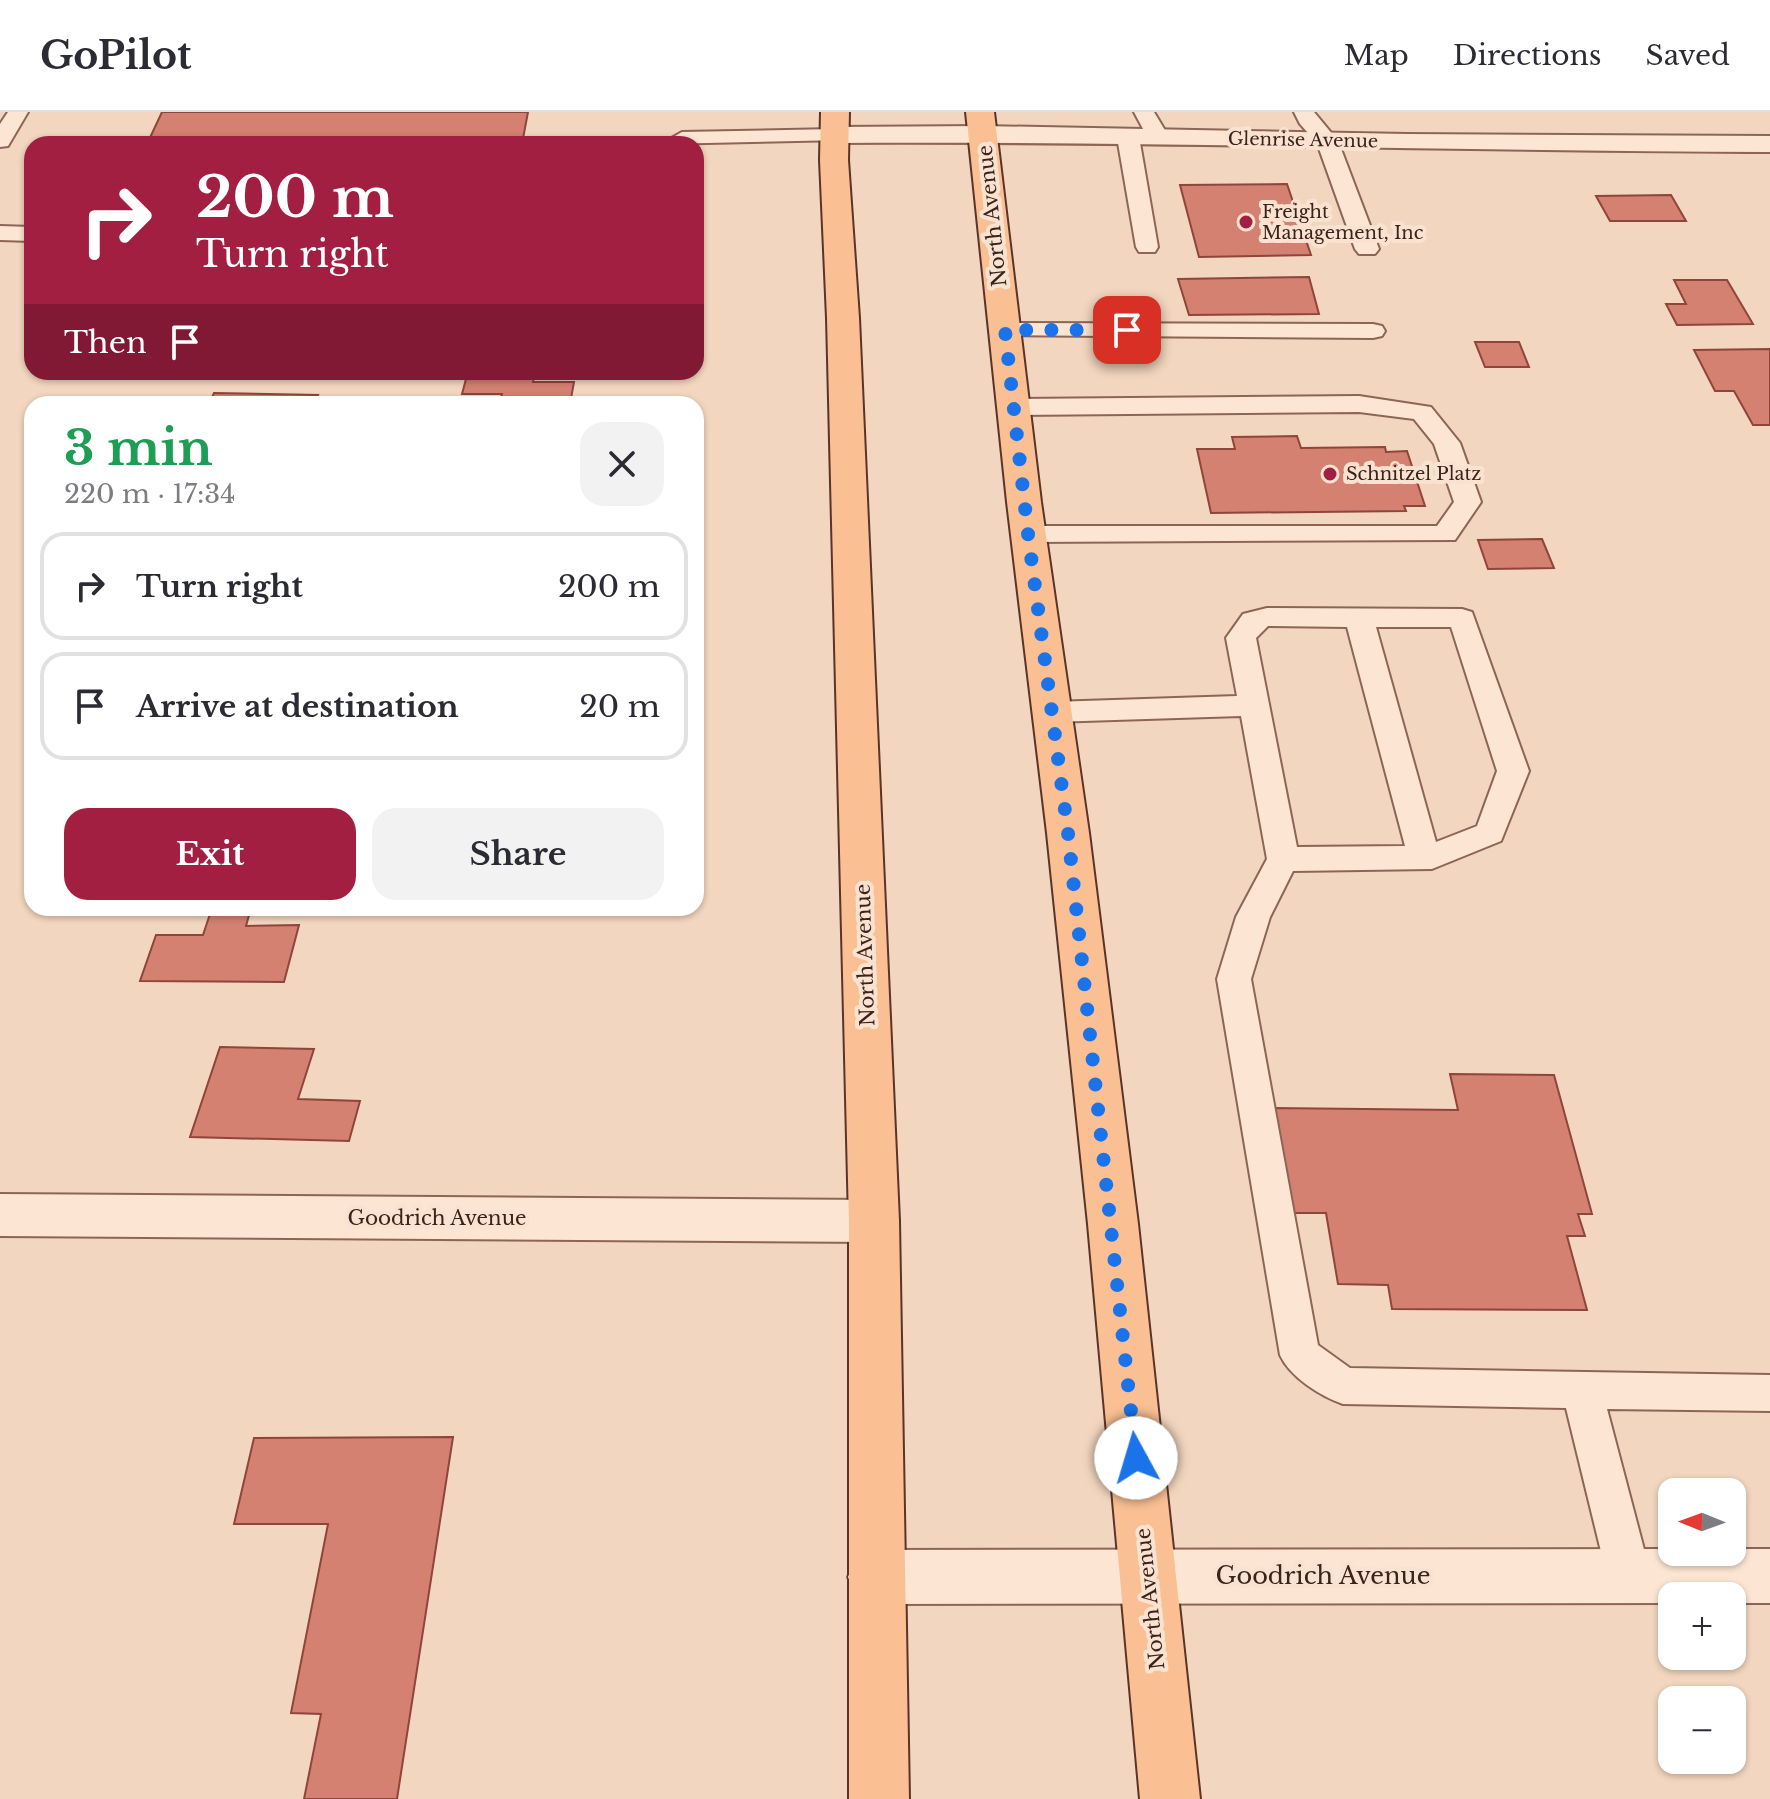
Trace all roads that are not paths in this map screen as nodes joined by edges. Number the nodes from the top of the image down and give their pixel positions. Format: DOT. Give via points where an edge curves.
graph roads {
  1 [pos="18,112"];
  2 [pos="1144,112"];
  3 [pos="1304,112"];
  4 [pos="835,123"];
  5 [pos="982,123"];
  6 [pos="702,136"];
  7 [pos="1128,137"];
  8 [pos="1158,137"];
  9 [pos="0,141"];
  10 [pos="1327,141"];
  11 [pos="1762,142"];
  12 [pos="0,233"];
  13 [pos="24,234"];
  14 [pos="1147,247"];
  15 [pos="1367,249"];
  16 [pos="1005,330"];
  17 [pos="1373,331"];
  18 [pos="1014,407"];
  19 [pos="1028,534"];
  20 [pos="1359,617"];
  21 [pos="1253,706"];
  22 [pos="1052,712"];
  23 [pos="1424,857"];
  24 [pos="1283,859"];
  25 [pos="0,1215"];
  26 [pos="874,1221"];
  27 [pos="1582,1391"];
  28 [pos="1770,1393"];
  29 [pos="1148,1575"];
  30 [pos="1629,1576"];
  31 [pos="1770,1576"];
  32 [pos="876,1577"];
  33 [pos="879,1799"];
  34 [pos="1170,1799"];
  1 -- 9 [label="lane"];
  2 -- 8 [label="lane"];
  3 -- 10 [label="lane"];
  4 -- 5 [label="street, Glenrise Avenue"];
  4 -- 6 [label="lane"];
  4 -- 26 [label="main road, North Avenue"];
  5 -- 7 [label="street, Glenrise Avenue"];
  5 -- 16 [label="main road, North Avenue"];
  7 -- 8 [label="street, Glenrise Avenue"];
  7 -- 14 [label="lane"];
  8 -- 10 [label="street, Glenrise Avenue"];
  10 -- 11 [label="street, Glenrise Avenue"];
  10 -- 15 [label="lane"];
  12 -- 13 [label="lane"];
  16 -- 17 [label="lane"];
  16 -- 18 [label="main road, North Avenue"];
  18 -- 19 [label="main road, North Avenue"];
  18 -- 19 [label="lane" via="1359,404 1422,412 1447,443 1468,502 1445,534"];
  19 -- 22 [label="main road, North Avenue"];
  20 -- 21 [label="lane" via="1253,621 1241,638"];
  20 -- 23 [label="lane"];
  20 -- 23 [label="lane" via="1462,618 1513,771 1490,833"];
  21 -- 22 [label="lane"];
  21 -- 24 [label="lane"];
  22 -- 29 [label="main road, North Avenue" via="1113,1224"];
  23 -- 24 [label="lane"];
  24 -- 27 [label="lane" via="1253,917 1234,979 1300,1355 1343,1386"];
  25 -- 26 [label="street, Goodrich Avenue"];
  26 -- 32 [label="main road, North Avenue"];
  27 -- 28 [label="lane"];
  27 -- 30 [label="lane"];
  29 -- 30 [label="street, Goodrich Avenue"];
  29 -- 32 [label="street, Goodrich Avenue"];
  29 -- 34 [label="main road, North Avenue"];
  30 -- 31 [label="street, Goodrich Avenue"];
  32 -- 33 [label="main road, North Avenue"];
}
